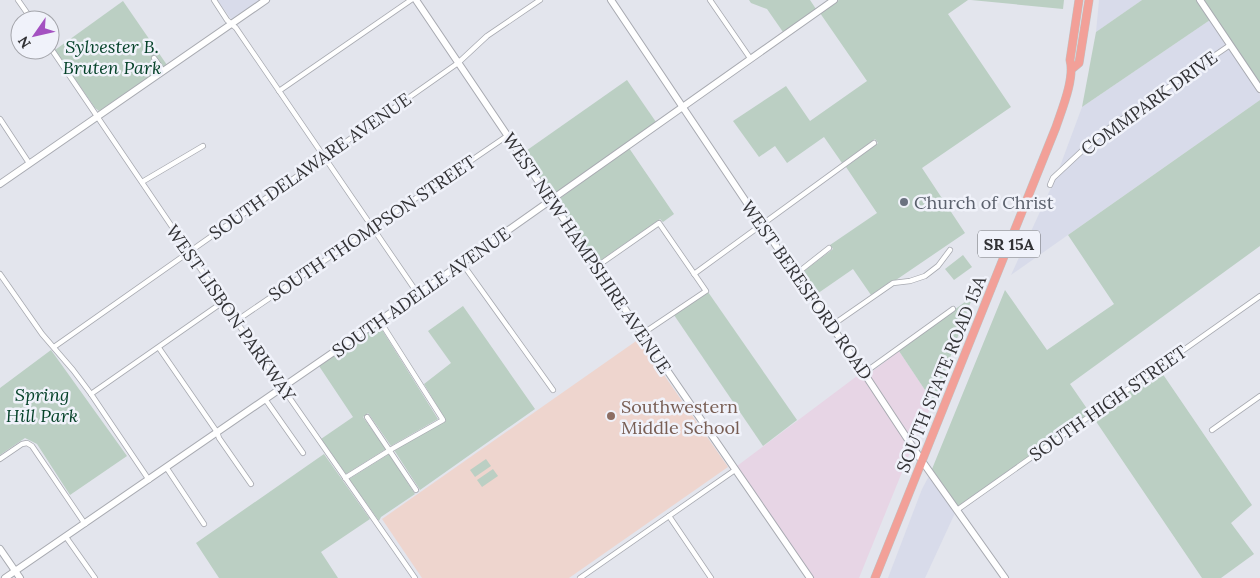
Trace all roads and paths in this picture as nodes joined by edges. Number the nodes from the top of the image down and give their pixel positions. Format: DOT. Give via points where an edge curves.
graph roads {
  1 [pos="214,0"];
  2 [pos="266,0"];
  3 [pos="411,0"];
  4 [pos="416,0"];
  5 [pos="540,0"];
  6 [pos="611,0"];
  7 [pos="710,0"];
  8 [pos="834,0"];
  9 [pos="1081,0"];
  10 [pos="1088,0"];
  11 [pos="1200,0"];
  12 [pos="231,24"];
  13 [pos="1230,45"];
  14 [pos="1081,49"];
  15 [pos="154,58"];
  16 [pos="750,58"];
  17 [pos="59,60"];
  18 [pos="458,63"];
  19 [pos="1073,68"];
  20 [pos="163,71"];
  21 [pos="1260,89"];
  22 [pos="279,91"];
  23 [pos="682,106"];
  24 [pos="98,117"];
  25 [pos="0,119"];
  26 [pos="507,136"];
  27 [pos="874,143"];
  28 [pos="203,146"];
  29 [pos="324,157"];
  30 [pos="30,163"];
  31 [pos="142,182"];
  32 [pos="0,184"];
  33 [pos="1050,185"];
  34 [pos="552,201"];
  35 [pos="761,224"];
  36 [pos="373,228"];
  37 [pos="829,248"];
  38 [pos="950,250"];
  39 [pos="189,252"];
  40 [pos="462,263"];
  41 [pos="596,267"];
  42 [pos="0,274"];
  43 [pos="694,274"];
  44 [pos="796,274"];
  45 [pos="5,281"];
  46 [pos="0,284"];
  47 [pos="418,294"];
  48 [pos="1260,296"];
  49 [pos="223,302"];
  50 [pos="953,309"];
  51 [pos="236,321"];
  52 [pos="380,321"];
  53 [pos="831,326"];
  54 [pos="642,334"];
  55 [pos="54,347"];
  56 [pos="159,348"];
  57 [pos="864,373"];
  58 [pos="282,387"];
  59 [pos="554,390"];
  60 [pos="91,394"];
  61 [pos="1260,396"];
  62 [pos="265,399"];
  63 [pos="367,417"];
  64 [pos="1212,430"];
  65 [pos="217,432"];
  66 [pos="390,450"];
  67 [pos="303,453"];
  68 [pos="0,459"];
  69 [pos="922,461"];
  70 [pos="166,467"];
  71 [pos="735,470"];
  72 [pos="345,478"];
  73 [pos="149,480"];
  74 [pos="251,484"];
  75 [pos="416,490"];
  76 [pos="957,510"];
  77 [pos="669,516"];
  78 [pos="85,524"];
  79 [pos="204,524"];
  80 [pos="66,537"];
  81 [pos="0,549"];
  82 [pos="16,571"];
  83 [pos="5,578"];
  84 [pos="20,578"];
  85 [pos="95,578"];
  86 [pos="415,578"];
  87 [pos="580,578"];
  88 [pos="711,578"];
  89 [pos="810,578"];
  90 [pos="876,578"];
  91 [pos="1005,578"];
  1 -- 12 [label="street"];
  2 -- 12 [label="street"];
  3 -- 22 [label="street"];
  4 -- 18 [label="street, WEST NEW HAMPSHIRE AVENUE"];
  5 -- 18 [label="street, SOUTH DELAWARE AVENUE" via="487,36"];
  6 -- 23 [label="street, WEST BERESFORD ROAD"];
  7 -- 16 [label="street"];
  8 -- 16 [label="street, SOUTH ADELLE AVENUE"];
  9 -- 14 [label="highway" via="1077,44"];
  9 -- 19 [label="highway, SOUTH STATE ROAD 15A / SR 15A" via="1070,60"];
  10 -- 14 [label="highway, SOUTH STATE ROAD 15A / SR 15A"];
  11 -- 13 [label="street"];
  12 -- 20 [label="street"];
  12 -- 22 [label="street"];
  13 -- 21 [label="street"];
  13 -- 33 [label="street, COMMPARK DRIVE" via="1099,135 1053,178"];
  14 -- 19 [label="highway, SOUTH STATE ROAD 15A / SR 15A" via="1078,63"];
  15 -- 20 [label="street"];
  16 -- 23 [label="street, SOUTH ADELLE AVENUE"];
  17 -- 24 [label="street, WEST LISBON PARKWAY"];
  18 -- 26 [label="street, WEST NEW HAMPSHIRE AVENUE"];
  18 -- 29 [label="street, SOUTH DELAWARE AVENUE"];
  19 -- 69 [label="highway, SOUTH STATE ROAD 15A / SR 15A" via="1056,126"];
  20 -- 24 [label="street"];
  22 -- 29 [label="street"];
  23 -- 34 [label="street, SOUTH ADELLE AVENUE"];
  23 -- 35 [label="street, WEST BERESFORD ROAD"];
  24 -- 30 [label="street"];
  24 -- 31 [label="street, WEST LISBON PARKWAY"];
  25 -- 30 [label="street"];
  26 -- 34 [label="street, WEST NEW HAMPSHIRE AVENUE"];
  26 -- 36 [label="street, SOUTH THOMPSON STREET"];
  27 -- 35 [label="street"];
  28 -- 31 [label="street"];
  29 -- 36 [label="street"];
  29 -- 39 [label="street, SOUTH DELAWARE AVENUE"];
  30 -- 32 [label="street"];
  31 -- 39 [label="street, WEST LISBON PARKWAY"];
  34 -- 40 [label="street, SOUTH ADELLE AVENUE"];
  34 -- 41 [label="street, WEST NEW HAMPSHIRE AVENUE"];
  35 -- 43 [label="street"];
  35 -- 44 [label="street, WEST BERESFORD ROAD"];
  36 -- 47 [label="street"];
  36 -- 51 [label="street, SOUTH THOMPSON STREET"];
  37 -- 44 [label="street"];
  38 -- 53 [label="street" via="925,276 893,283"];
  39 -- 49 [label="street, WEST LISBON PARKWAY"];
  39 -- 55 [label="street, SOUTH DELAWARE AVENUE"];
  40 -- 47 [label="street, SOUTH ADELLE AVENUE"];
  40 -- 59 [label="street"];
  41 -- 43 [label="street" via="659,223"];
  41 -- 54 [label="street, WEST NEW HAMPSHIRE AVENUE"];
  42 -- 45 [label="street"];
  43 -- 54 [label="street" via="706,290"];
  44 -- 53 [label="street, WEST BERESFORD ROAD"];
  45 -- 46 [label="street"];
  45 -- 55 [label="street"];
  47 -- 52 [label="street, SOUTH ADELLE AVENUE"];
  48 -- 76 [label="street, SOUTH HIGH STREET"];
  49 -- 51 [label="street, WEST LISBON PARKWAY"];
  49 -- 56 [label="street"];
  50 -- 57 [label="street"];
  51 -- 58 [label="street, WEST LISBON PARKWAY"];
  52 -- 58 [label="street, SOUTH ADELLE AVENUE"];
  52 -- 66 [label="street" via="442,420"];
  53 -- 57 [label="street, WEST BERESFORD ROAD"];
  54 -- 71 [label="street, WEST NEW HAMPSHIRE AVENUE"];
  55 -- 60 [label="street"];
  56 -- 60 [label="street"];
  56 -- 65 [label="street"];
  57 -- 69 [label="street, WEST BERESFORD ROAD"];
  58 -- 62 [label="street, SOUTH ADELLE AVENUE"];
  58 -- 72 [label="street, WEST LISBON PARKWAY"];
  60 -- 73 [label="street"];
  61 -- 64 [label="street"];
  62 -- 65 [label="street, SOUTH ADELLE AVENUE"];
  62 -- 67 [label="street"];
  63 -- 66 [label="street"];
  65 -- 70 [label="street, SOUTH ADELLE AVENUE"];
  65 -- 74 [label="street"];
  66 -- 72 [label="street"];
  66 -- 75 [label="street"];
  68 -- 78 [label="street" via="22,444 32,446"];
  69 -- 76 [label="street, WEST BERESFORD ROAD"];
  69 -- 90 [label="highway, SOUTH STATE ROAD 15A / SR 15A"];
  70 -- 73 [label="street, SOUTH ADELLE AVENUE"];
  70 -- 79 [label="street"];
  71 -- 77 [label="street"];
  71 -- 89 [label="street, WEST NEW HAMPSHIRE AVENUE"];
  72 -- 86 [label="street, WEST LISBON PARKWAY"];
  73 -- 78 [label="street, SOUTH ADELLE AVENUE"];
  76 -- 91 [label="street, WEST BERESFORD ROAD"];
  77 -- 87 [label="street"];
  77 -- 88 [label="street"];
  78 -- 80 [label="street, SOUTH ADELLE AVENUE"];
  80 -- 82 [label="street, SOUTH ADELLE AVENUE"];
  80 -- 85 [label="street"];
  81 -- 82 [label="street"];
  82 -- 83 [label="street, SOUTH ADELLE AVENUE"];
  82 -- 84 [label="street"];
}
